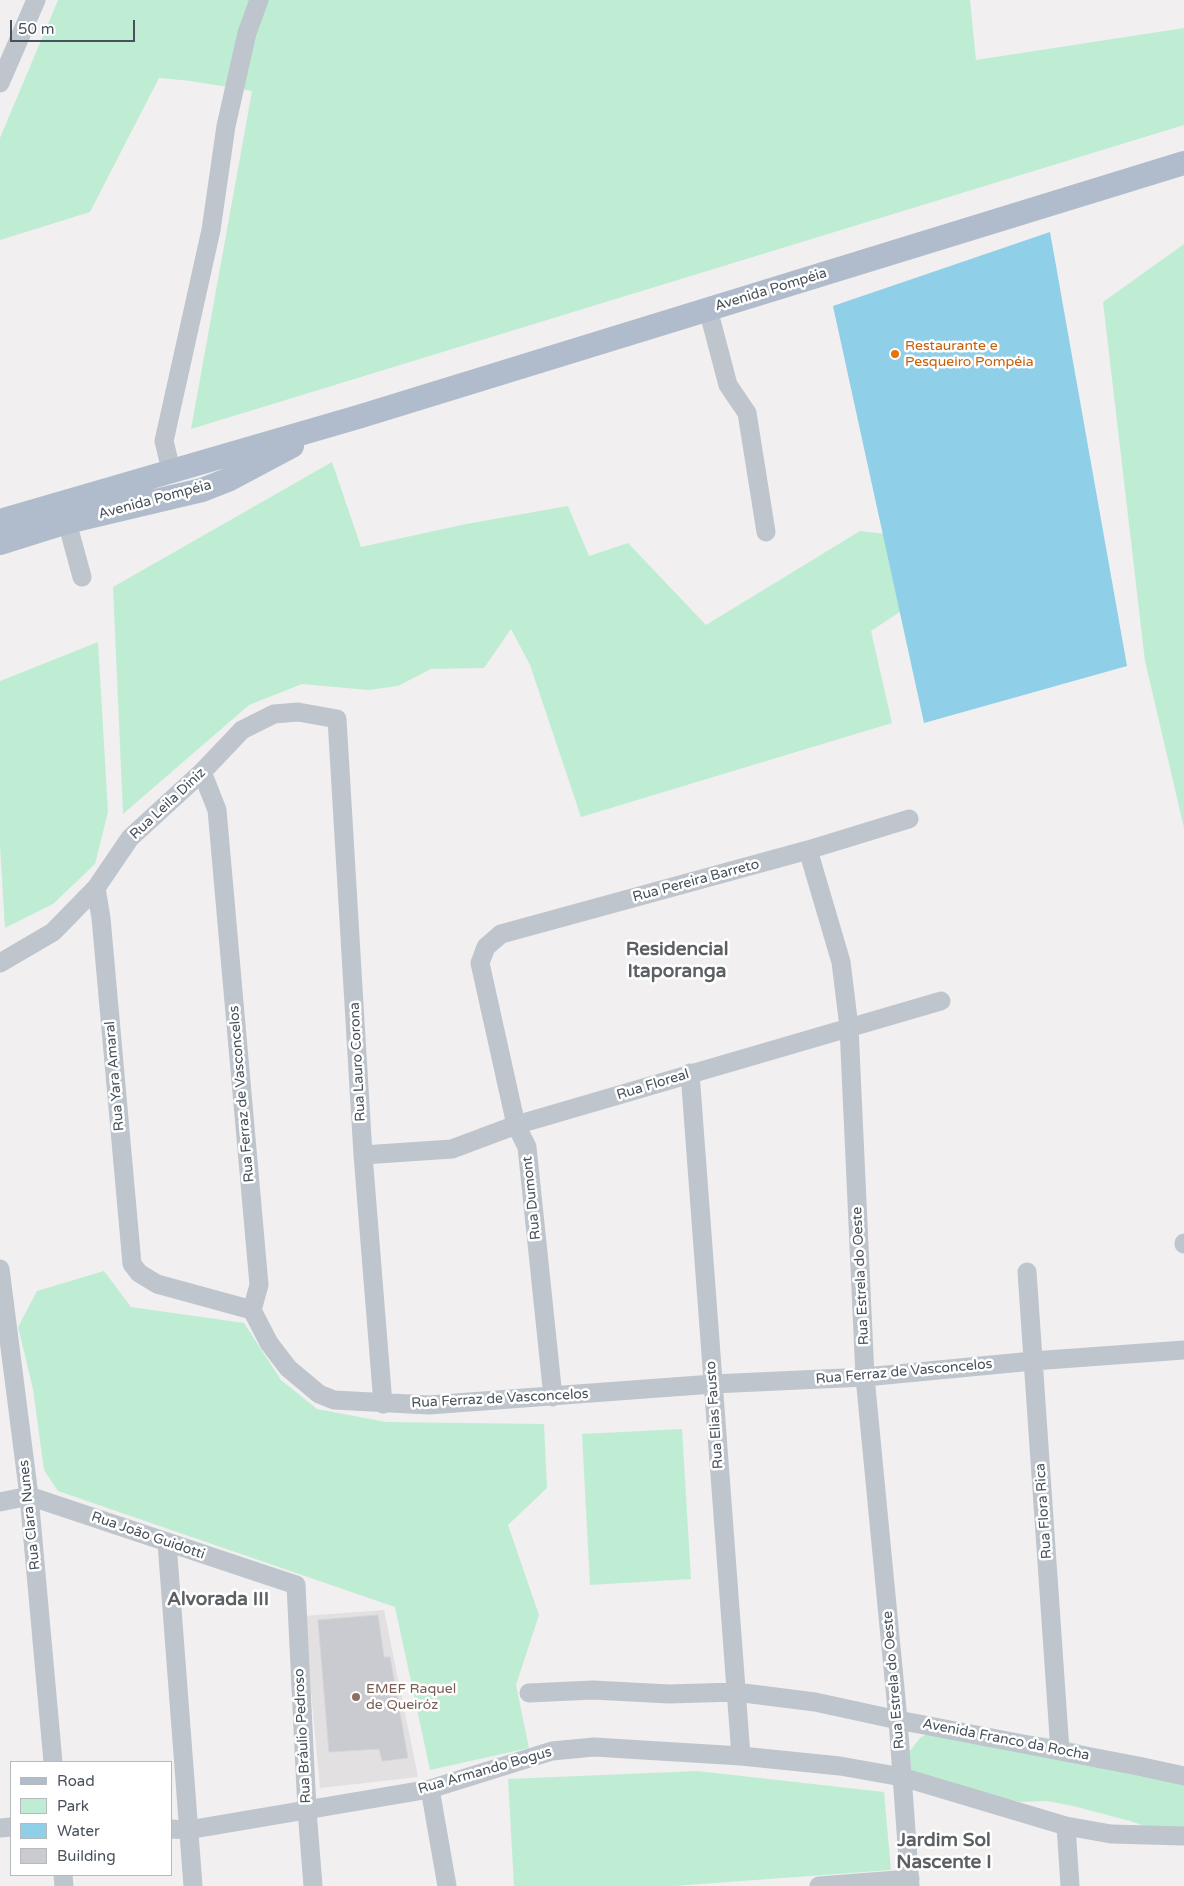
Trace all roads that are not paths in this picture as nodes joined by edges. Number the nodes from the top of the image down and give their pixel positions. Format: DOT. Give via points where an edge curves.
graph roads {
  1 [pos="36,0"];
  2 [pos="259,0"];
  3 [pos="0,83"];
  4 [pos="1184,163"];
  5 [pos="708,309"];
  6 [pos="358,417"];
  7 [pos="172,470"];
  8 [pos="230,479"];
  9 [pos="0,520"];
  10 [pos="71,522"];
  11 [pos="766,532"];
  12 [pos="0,543"];
  13 [pos="82,577"];
  14 [pos="337,719"];
  15 [pos="202,772"];
  16 [pos="908,819"];
  17 [pos="808,850"];
  18 [pos="96,888"];
  19 [pos="486,947"];
  20 [pos="0,963"];
  21 [pos="941,1001"];
  22 [pos="849,1027"];
  23 [pos="690,1074"];
  24 [pos="516,1125"];
  25 [pos="364,1155"];
  26 [pos="0,1269"];
  27 [pos="1027,1272"];
  28 [pos="252,1310"];
  29 [pos="1184,1350"];
  30 [pos="1033,1361"];
  31 [pos="866,1377"];
  32 [pos="713,1384"];
  33 [pos="553,1397"];
  34 [pos="383,1404"];
  35 [pos="29,1496"];
  36 [pos="0,1502"];
  37 [pos="167,1543"];
  38 [pos="296,1585"];
  39 [pos="529,1692"];
  40 [pos="736,1692"];
  41 [pos="898,1720"];
  42 [pos="1060,1751"];
  43 [pos="741,1756"];
  44 [pos="54,1761"];
  45 [pos="1184,1776"];
  46 [pos="902,1777"];
  47 [pos="430,1789"];
  48 [pos="307,1810"];
  49 [pos="1066,1826"];
  50 [pos="180,1830"];
  51 [pos="1184,1836"];
  52 [pos="910,1883"];
  53 [pos="193,1886"];
  54 [pos="313,1886"];
  55 [pos="447,1886"];
  56 [pos="819,1886"];
  57 [pos="1070,1886"];
  1 -- 3 [label="street"];
  2 -- 7 [label="street" via="247,33 226,126 211,230 164,441"];
  4 -- 5 [label="main road, Avenida Pompéia"];
  5 -- 6 [label="main road, Avenida Pompéia"];
  5 -- 11 [label="street" via="728,385 747,413"];
  6 -- 7 [label="main road, Avenida Pompéia"];
  6 -- 8 [label="main road, Avenida Pompéia"];
  7 -- 8 [label="main road" via="180,477 199,484"];
  7 -- 9 [label="main road, Avenida Pompéia"];
  7 -- 10 [label="main road" via="160,488"];
  8 -- 10 [label="main road, Avenida Pompéia" via="202,490"];
  10 -- 12 [label="main road, Avenida Pompéia"];
  10 -- 13 [label="street"];
  14 -- 15 [label="street, Rua Leila Diniz" via="298,712 274,714 242,730"];
  14 -- 25 [label="street, Rua Lauro Corona"];
  15 -- 18 [label="street, Rua Leila Diniz" via="130,838"];
  15 -- 28 [label="street, Rua Ferraz de Vasconcelos" via="217,810 259,1285"];
  16 -- 17 [label="street, Rua Pereira Barreto"];
  17 -- 19 [label="street, Rua Pereira Barreto" via="501,934"];
  17 -- 22 [label="street, Rua Estrela do Oeste" via="841,962"];
  18 -- 20 [label="street, Rua Leila Diniz" via="53,932"];
  18 -- 28 [label="street, Rua Yara Amaral" via="102,918 132,1264 139,1273 157,1284"];
  19 -- 24 [label="street, Rua Dumont" via="480,963"];
  21 -- 22 [label="street, Rua Floreal"];
  22 -- 23 [label="street, Rua Floreal"];
  22 -- 31 [label="street, Rua Estrela do Oeste"];
  23 -- 24 [label="street, Rua Floreal"];
  23 -- 32 [label="street, Rua Elias Fausto"];
  24 -- 25 [label="street, Rua Floreal" via="452,1149"];
  24 -- 33 [label="street, Rua Dumont" via="527,1147"];
  25 -- 34 [label="street, Rua Lauro Corona"];
  26 -- 35 [label="street, Rua Clara Nunes"];
  27 -- 30 [label="street, Rua Flora Rica"];
  28 -- 34 [label="street, Rua Ferraz de Vasconcelos" via="273,1349 288,1368 318,1394 334,1400"];
  29 -- 30 [label="street, Rua Ferraz de Vasconcelos"];
  30 -- 31 [label="street, Rua Ferraz de Vasconcelos"];
  30 -- 42 [label="street, Rua Flora Rica"];
  31 -- 32 [label="street, Rua Ferraz de Vasconcelos"];
  31 -- 41 [label="street, Rua Estrela do Oeste"];
  32 -- 33 [label="street, Rua Ferraz de Vasconcelos"];
  32 -- 40 [label="street, Rua Elias Fausto"];
  33 -- 34 [label="street, Rua Ferraz de Vasconcelos" via="429,1405"];
  35 -- 36 [label="street"];
  35 -- 37 [label="street, Rua João Guidotti"];
  35 -- 44 [label="street, Rua Clara Nunes"];
  37 -- 38 [label="street, Rua João Guidotti"];
  37 -- 50 [label="street"];
  38 -- 48 [label="street, Rua Bráulio Pedroso"];
  39 -- 40 [label="street, Avenida Franco da Rocha"];
  40 -- 41 [label="street, Avenida Franco da Rocha" via="815,1702"];
  40 -- 43 [label="street, Rua Elias Fausto"];
  41 -- 42 [label="street, Avenida Franco da Rocha"];
  41 -- 46 [label="street, Rua Estrela do Oeste"];
  42 -- 45 [label="street, Avenida Franco da Rocha"];
  43 -- 46 [label="street" via="840,1766"];
  43 -- 47 [label="street, Rua Armando Bogus" via="594,1748 552,1751"];
  46 -- 49 [label="street"];
  46 -- 52 [label="street, Rua Estrela do Oeste"];
  47 -- 48 [label="street, Rua Armando Bogus"];
  47 -- 55 [label="street"];
  48 -- 50 [label="street, Rua Armando Bogus"];
  48 -- 54 [label="street, Rua Bráulio Pedroso"];
  49 -- 51 [label="street" via="1111,1834"];
  49 -- 57 [label="street"];
  50 -- 53 [label="street"];
  52 -- 56 [label="street"];
}
